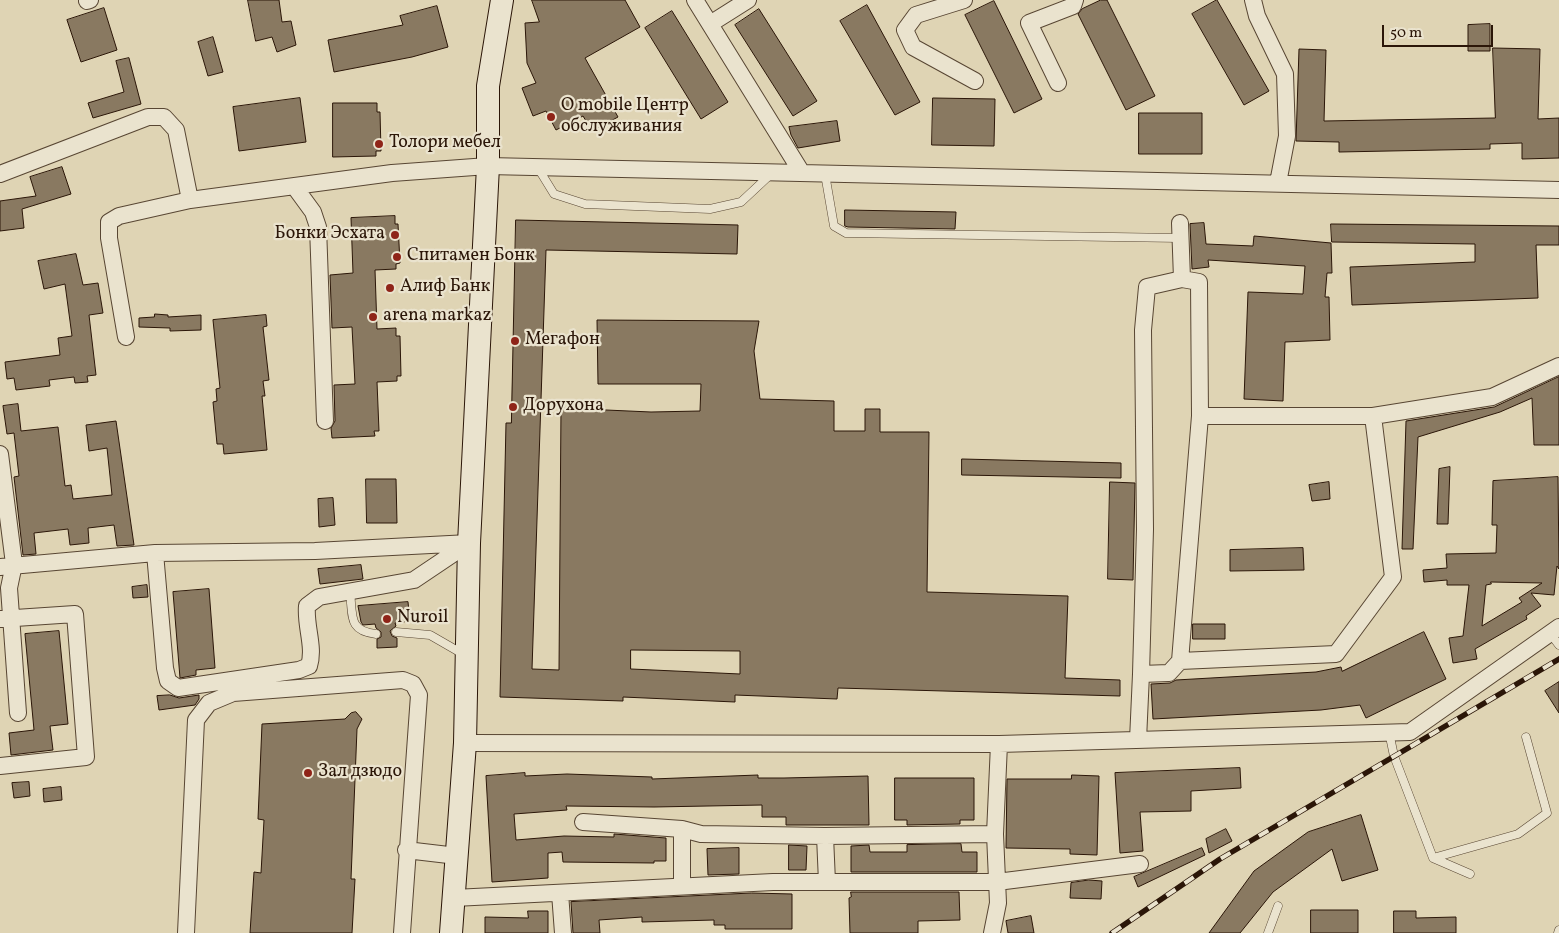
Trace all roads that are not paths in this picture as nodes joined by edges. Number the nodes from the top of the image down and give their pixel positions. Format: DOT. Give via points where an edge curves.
graph roads {
  1 [pos="502,0"];
  2 [pos="696,0"];
  3 [pos="748,0"];
  4 [pos="964,0"];
  5 [pos="1075,0"];
  6 [pos="1253,0"];
  7 [pos="710,24"];
  8 [pos="975,81"];
  9 [pos="1058,83"];
  10 [pos="488,166"];
  11 [pos="538,167"];
  12 [pos="772,172"];
  13 [pos="802,173"];
  14 [pos="0,174"];
  15 [pos="825,174"];
  16 [pos="1278,184"];
  17 [pos="294,186"];
  18 [pos="1559,190"];
  19 [pos="190,200"];
  20 [pos="1180,230"];
  21 [pos="1182,279"];
  22 [pos="126,337"];
  23 [pos="1559,366"];
  24 [pos="1200,416"];
  25 [pos="1372,416"];
  26 [pos="325,421"];
  27 [pos="0,454"];
  28 [pos="469,544"];
  29 [pos="155,553"];
  30 [pos="7,566"];
  31 [pos="350,592"];
  32 [pos="6,619"];
  33 [pos="396,632"];
  34 [pos="376,634"];
  35 [pos="1556,635"];
  36 [pos="466,657"];
  37 [pos="1180,661"];
  38 [pos="1141,674"];
  39 [pos="18,713"];
  40 [pos="1389,732"];
  41 [pos="1526,737"];
  42 [pos="1138,740"];
  43 [pos="465,743"];
  44 [pos="999,744"];
  45 [pos="0,766"];
  46 [pos="583,822"];
  47 [pos="682,829"];
  48 [pos="995,834"];
  49 [pos="825,836"];
  50 [pos="406,850"];
  51 [pos="457,856"];
  52 [pos="1433,858"];
  53 [pos="1140,864"];
  54 [pos="1470,874"];
  55 [pos="827,882"];
  56 [pos="997,882"];
  57 [pos="682,886"];
  58 [pos="560,893"];
  59 [pos="454,898"];
  60 [pos="1278,906"];
  61 [pos="186,933"];
  62 [pos="402,933"];
  63 [pos="451,933"];
  64 [pos="563,933"];
  65 [pos="992,933"];
  66 [pos="1268,933"];
  1 -- 10 [label="main road" via="488,86"];
  2 -- 7 [label="street"];
  3 -- 7 [label="street"];
  4 -- 8 [label="street" via="916,15 905,30 913,47"];
  5 -- 9 [label="street" via="1073,6 1029,23"];
  6 -- 16 [label="street" via="1257,16 1285,74 1287,136"];
  7 -- 13 [label="street"];
  10 -- 11 [label="street"];
  10 -- 17 [label="street" via="392,173"];
  10 -- 28 [label="main road"];
  11 -- 12 [label="street"];
  11 -- 12 [label="lane" via="554,194 585,204 710,209 741,202"];
  12 -- 13 [label="street"];
  13 -- 15 [label="street"];
  14 -- 19 [label="street" via="148,117 164,116 176,130"];
  15 -- 16 [label="street"];
  15 -- 20 [label="lane" via="834,226 846,233"];
  16 -- 18 [label="street"];
  17 -- 19 [label="street"];
  17 -- 26 [label="street" via="313,212 318,228"];
  19 -- 22 [label="street" via="119,216 109,222"];
  20 -- 21 [label="street"];
  21 -- 24 [label="street" via="1199,282"];
  21 -- 38 [label="street" via="1148,287 1143,330 1145,529"];
  23 -- 25 [label="street" via="1492,397"];
  24 -- 25 [label="street"];
  24 -- 37 [label="street"];
  25 -- 37 [label="street" via="1393,577 1336,654"];
  27 -- 30 [label="street"];
  28 -- 29 [label="street" via="315,551"];
  28 -- 31 [label="street" via="414,580"];
  28 -- 36 [label="main road"];
  29 -- 30 [label="street"];
  29 -- 31 [label="street" via="165,668 168,681 178,688 309,666 312,656 307,606 319,597"];
  30 -- 32 [label="street"];
  31 -- 34 [label="lane" via="354,625 361,632"];
  32 -- 39 [label="street"];
  32 -- 45 [label="street" via="75,614 86,757"];
  33 -- 36 [label="lane" via="430,635"];
  35 -- 40 [label="street" via="1410,732"];
  36 -- 43 [label="main road"];
  37 -- 38 [label="street" via="1169,673"];
  38 -- 42 [label="street"];
  40 -- 42 [label="street"];
  40 -- 52 [label="lane" via="1394,756"];
  41 -- 52 [label="lane" via="1547,812 1518,834"];
  42 -- 44 [label="street"];
  43 -- 44 [label="street"];
  43 -- 51 [label="main road"];
  44 -- 48 [label="street"];
  46 -- 47 [label="street"];
  47 -- 49 [label="street" via="701,834"];
  47 -- 57 [label="street"];
  48 -- 49 [label="street"];
  48 -- 56 [label="street"];
  49 -- 55 [label="street"];
  50 -- 51 [label="street"];
  50 -- 61 [label="street" via="419,695 413,684 403,680 233,693 209,703 196,720"];
  50 -- 62 [label="street"];
  51 -- 59 [label="main road"];
  52 -- 54 [label="lane"];
  53 -- 56 [label="street"];
  55 -- 56 [label="street"];
  55 -- 57 [label="street"];
  56 -- 65 [label="street" via="998,903"];
  57 -- 58 [label="street"];
  58 -- 59 [label="street"];
  58 -- 64 [label="street"];
  59 -- 63 [label="main road"];
  60 -- 66 [label="lane"];
}
